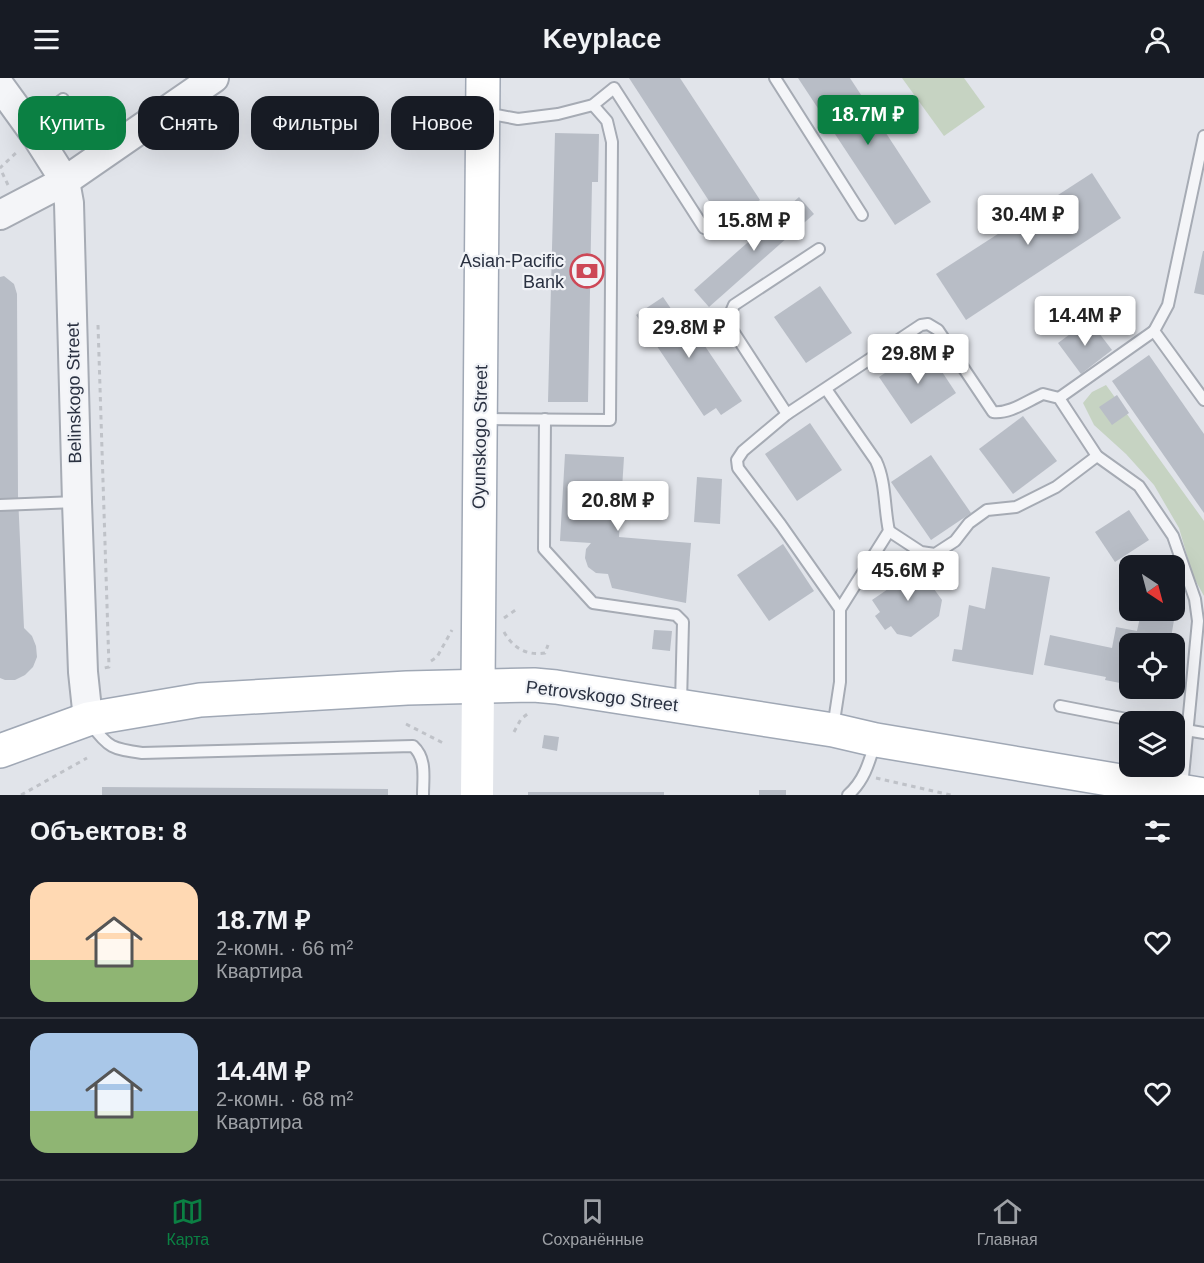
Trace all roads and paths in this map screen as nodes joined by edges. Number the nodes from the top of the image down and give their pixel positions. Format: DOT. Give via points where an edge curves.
graph roads {
  1 [pos="214,78"];
  2 [pos="483,78"];
  3 [pos="608,78"];
  4 [pos="775,78"];
  5 [pos="0,86"];
  6 [pos="614,88"];
  7 [pos="483,96"];
  8 [pos="593,105"];
  9 [pos="18,111"];
  10 [pos="494,115"];
  11 [pos="1204,136"];
  12 [pos="45,150"];
  13 [pos="483,150"];
  14 [pos="65,181"];
  15 [pos="0,215"];
  16 [pos="862,215"];
  17 [pos="705,228"];
  18 [pos="819,249"];
  19 [pos="1154,331"];
  20 [pos="1200,386"];
  21 [pos="826,388"];
  22 [pos="1059,398"];
  23 [pos="1204,400"];
  24 [pos="787,414"];
  25 [pos="480,419"];
  26 [pos="545,419"];
  27 [pos="1097,456"];
  28 [pos="77,502"];
  29 [pos="0,506"];
  30 [pos="889,531"];
  31 [pos="517,609"];
  32 [pos="840,609"];
  33 [pos="453,628"];
  34 [pos="548,645"];
  35 [pos="430,662"];
  36 [pos="478,687"];
  37 [pos="680,705"];
  38 [pos="1060,706"];
  39 [pos="534,709"];
  40 [pos="1119,718"];
  41 [pos="88,719"];
  42 [pos="406,724"];
  43 [pos="833,730"];
  44 [pos="1187,730"];
  45 [pos="514,732"];
  46 [pos="1204,734"];
  47 [pos="876,740"];
  48 [pos="445,744"];
  49 [pos="0,751"];
  50 [pos="87,758"];
  51 [pos="864,776"];
  52 [pos="1193,792"];
  53 [pos="21,795"];
  54 [pos="423,795"];
  55 [pos="477,795"];
  56 [pos="848,795"];
  57 [pos="951,795"];
  1 -- 14 [label="street"];
  2 -- 7 [label="main road, Oyunskogo Street"];
  3 -- 6 [label="lane"];
  4 -- 16 [label="lane"];
  5 -- 9 [label="street, Belinskogo Street"];
  6 -- 8 [label="lane"];
  6 -- 17 [label="lane"];
  8 -- 10 [label="lane" via="518,119"];
  8 -- 26 [label="lane" via="607,121 612,142 610,420"];
  11 -- 19 [label="lane" via="1168,305"];
  12 -- 14 [label="street, Belinskogo Street"];
  13 -- 25 [label="main road, Oyunskogo Street"];
  14 -- 15 [label="street"];
  14 -- 28 [label="street, Belinskogo Street" via="69,203"];
  18 -- 24 [label="lane" via="734,305 728,318"];
  19 -- 20 [label="lane"];
  19 -- 22 [label="lane"];
  20 -- 23 [label="lane"];
  21 -- 22 [label="lane" via="928,324 938,330 993,411 1001,413 1043,394"];
  21 -- 24 [label="lane"];
  21 -- 30 [label="lane" via="881,472"];
  22 -- 27 [label="lane"];
  24 -- 32 [label="lane" via="743,451 737,460 738,468"];
  25 -- 26 [label="lane"];
  25 -- 36 [label="main road, Oyunskogo Street"];
  26 -- 37 [label="lane" via="544,549 593,603 676,615 683,622"];
  27 -- 30 [label="lane" via="1056,487 1016,507 987,510 969,523 956,541 935,554 921,552"];
  27 -- 44 [label="lane" via="1139,486 1173,536 1195,599 1198,621"];
  28 -- 29 [label="lane"];
  28 -- 41 [label="street, Belinskogo Street"];
  30 -- 32 [label="lane"];
  31 -- 34 [label="path" via="504,616 501,628 509,641 534,655 545,653"];
  32 -- 43 [label="lane" via="840,682"];
  33 -- 35 [label="path"];
  36 -- 37 [label="main road, Petrovskogo Street" via="534,685"];
  36 -- 41 [label="main road, Petrovskogo Street" via="200,699"];
  36 -- 55 [label="main road, Oyunskogo Street"];
  37 -- 43 [label="main road, Petrovskogo Street"];
  38 -- 40 [label="lane"];
  39 -- 45 [label="path" via="521,719"];
  41 -- 49 [label="main road, Petrovskogo Street"];
  41 -- 54 [label="lane" via="115,750 142,753 413,746 423,763"];
  42 -- 48 [label="path"];
  43 -- 47 [label="main road, Petrovskogo Street"];
  44 -- 46 [label="lane"];
  44 -- 52 [label="lane"];
  47 -- 51 [label="lane"];
  47 -- 52 [label="main road, Petrovskogo Street"];
  50 -- 53 [label="path"];
  51 -- 56 [label="lane"];
  51 -- 57 [label="path"];
}
